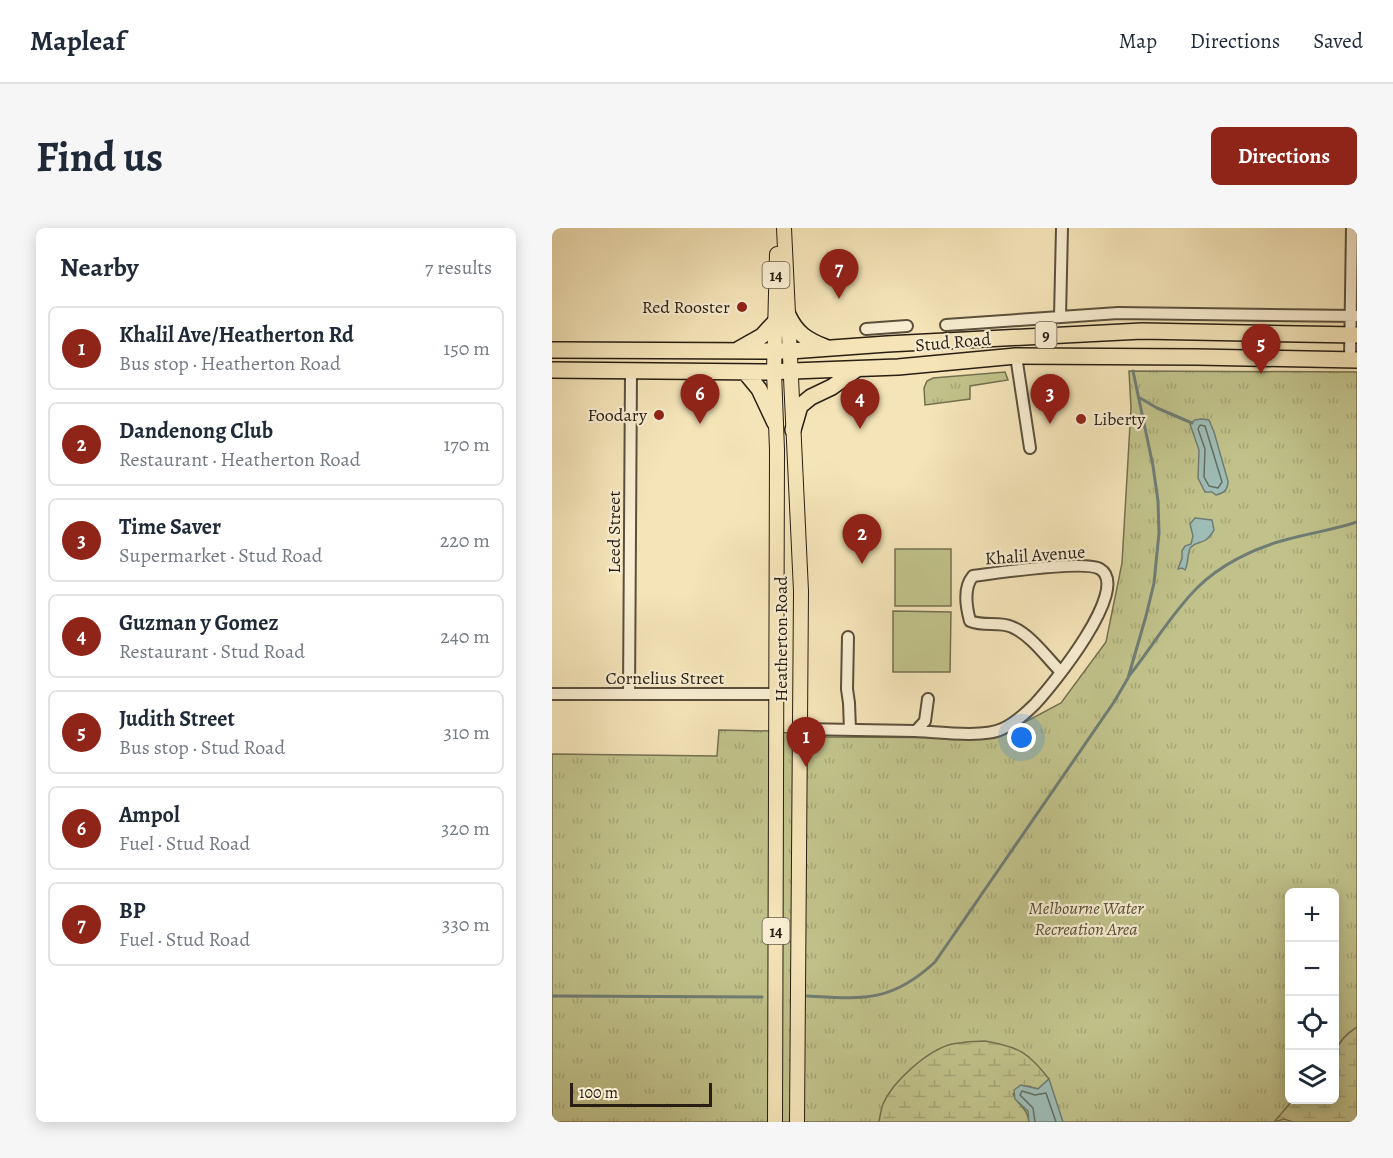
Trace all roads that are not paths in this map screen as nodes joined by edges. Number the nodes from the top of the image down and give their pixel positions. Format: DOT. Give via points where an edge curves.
graph roads {
  1 [pos="782,228"];
  2 [pos="1062,228"];
  3 [pos="1352,228"];
  4 [pos="1354,316"];
  5 [pos="1060,317"];
  6 [pos="781,319"];
  7 [pos="945,325"];
  8 [pos="907,326"];
  9 [pos="886,327"];
  10 [pos="866,328"];
  11 [pos="1354,335"];
  12 [pos="887,344"];
  13 [pos="827,348"];
  14 [pos="552,350"];
  15 [pos="736,350"];
  16 [pos="782,351"];
  17 [pos="1016,356"];
  18 [pos="1354,360"];
  19 [pos="857,369"];
  20 [pos="552,370"];
  21 [pos="631,370"];
  22 [pos="790,371"];
  23 [pos="745,372"];
  24 [pos="774,372"];
  25 [pos="775,423"];
  26 [pos="793,430"];
  27 [pos="1030,448"];
  28 [pos="848,638"];
  29 [pos="1061,672"];
  30 [pos="552,694"];
  31 [pos="629,694"];
  32 [pos="777,694"];
  33 [pos="800,694"];
  34 [pos="928,699"];
  35 [pos="777,728"];
  36 [pos="800,729"];
  37 [pos="849,730"];
  38 [pos="916,731"];
  39 [pos="775,1122"];
  40 [pos="797,1122"];
  1 -- 6 [label="main road, Heatherton Road / 14"];
  2 -- 5 [label="street"];
  3 -- 4 [label="street"];
  4 -- 5 [label="street, Stud Road" via="1118,313"];
  4 -- 11 [label="street"];
  5 -- 7 [label="street, Stud Road"];
  6 -- 13 [label="highway" via="811,342"];
  6 -- 15 [label="highway" via="762,336"];
  6 -- 16 [label="main road, Heatherton Road / 14"];
  8 -- 9 [label="street"];
  9 -- 10 [label="street"];
  9 -- 12 [label="street"];
  11 -- 12 [label="highway, Stud Road / 9" via="1142,331"];
  11 -- 18 [label="street"];
  12 -- 13 [label="highway, Stud Road / 9"];
  13 -- 16 [label="highway, Stud Road / 9"];
  14 -- 15 [label="highway, Stud Road / 9"];
  15 -- 16 [label="highway, Stud Road / 9"];
  16 -- 22 [label="main road, Heatherton Road / 14"];
  16 -- 24 [label="main road, Heatherton Road / 14"];
  17 -- 18 [label="highway, Stud Road / 9"];
  17 -- 19 [label="highway, Stud Road / 9"];
  17 -- 27 [label="street"];
  19 -- 22 [label="highway, Stud Road / 9"];
  19 -- 26 [label="highway" via="800,406"];
  20 -- 21 [label="highway, Stud Road / 9"];
  21 -- 23 [label="highway, Stud Road / 9"];
  21 -- 31 [label="street, Leed Street"];
  22 -- 24 [label="highway, Stud Road / 9"];
  22 -- 26 [label="main road, Heatherton Road / 14"];
  23 -- 24 [label="highway, Stud Road / 9"];
  23 -- 25 [label="highway" via="759,389"];
  24 -- 25 [label="main road, Heatherton Road / 14"];
  25 -- 32 [label="main road, Heatherton Road / 14"];
  26 -- 33 [label="main road, Heatherton Road / 14" via="801,591"];
  28 -- 37 [label="street"];
  29 -- 29 [label="street, Khalil Avenue" via="1100,615 1107,592 1105,573 1099,568 1078,566 973,576 966,597 970,621 1013,627"];
  29 -- 38 [label="street, Khalil Avenue" via="1034,704 1002,729 987,733"];
  30 -- 31 [label="street, Cornelius Street"];
  31 -- 32 [label="street, Cornelius Street"];
  32 -- 33 [label="main road"];
  32 -- 35 [label="main road, Heatherton Road / 14"];
  33 -- 36 [label="main road, Heatherton Road / 14"];
  34 -- 38 [label="street" via="926,721"];
  35 -- 36 [label="main road"];
  35 -- 39 [label="main road, Heatherton Road / 14"];
  36 -- 37 [label="street, Khalil Avenue"];
  36 -- 40 [label="main road, Heatherton Road / 14"];
  37 -- 38 [label="street, Khalil Avenue"];
}
